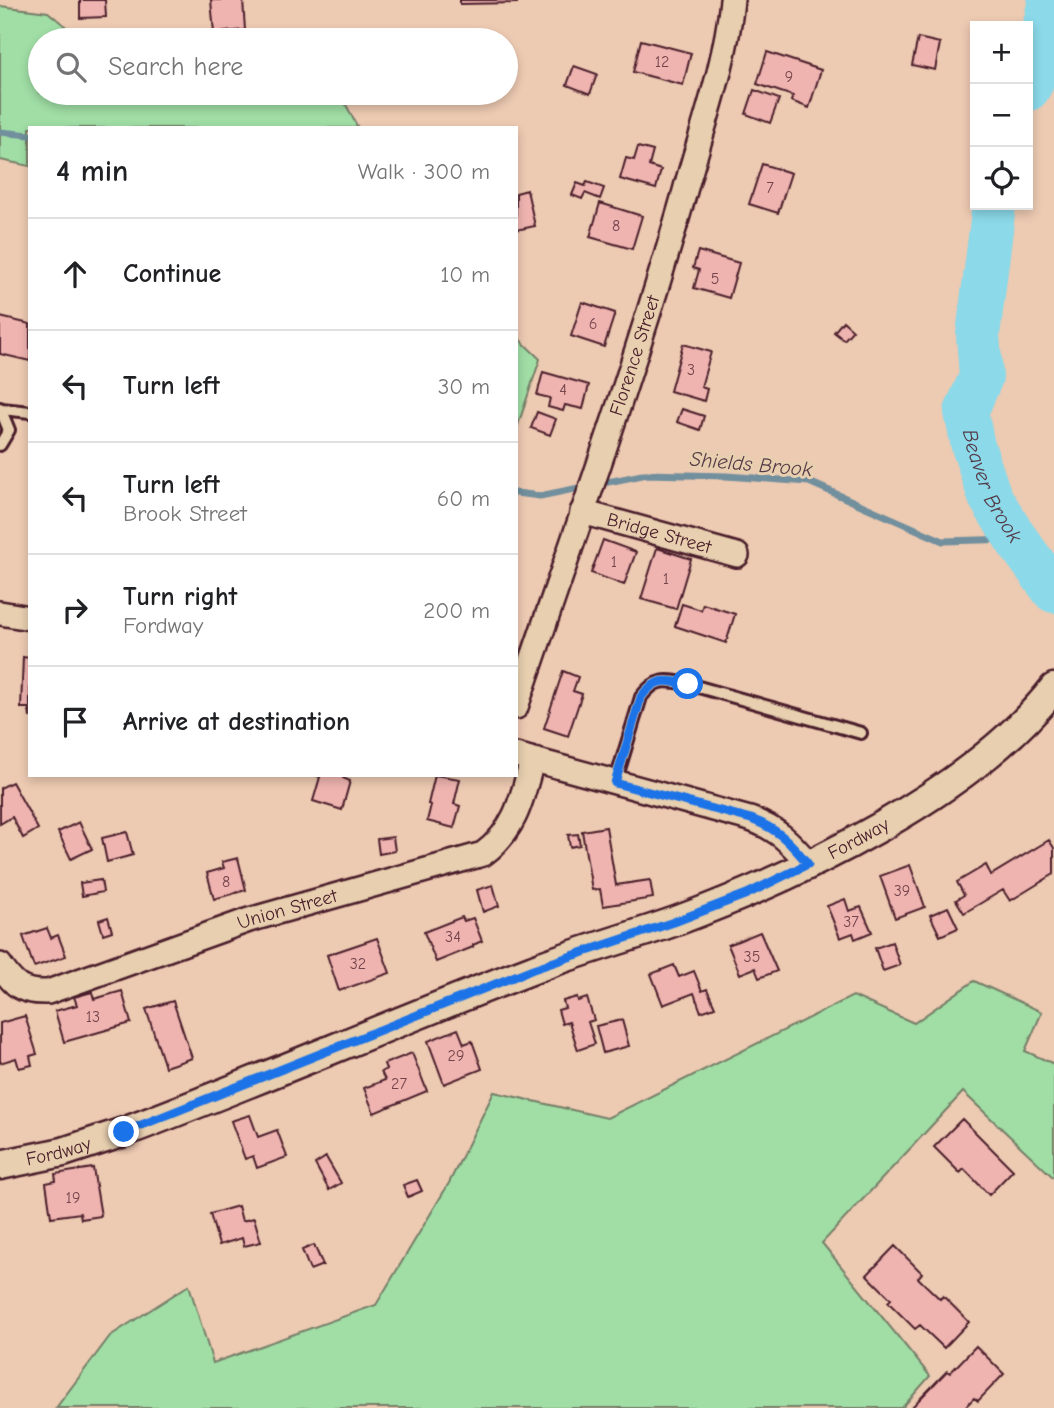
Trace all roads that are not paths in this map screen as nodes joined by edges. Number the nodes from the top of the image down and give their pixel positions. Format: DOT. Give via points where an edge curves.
graph roads {
  1 [pos="732,0"];
  2 [pos="1,408"];
  3 [pos="28,412"];
  4 [pos="0,445"];
  5 [pos="584,506"];
  6 [pos="737,555"];
  7 [pos="0,613"];
  8 [pos="28,618"];
  9 [pos="1051,698"];
  10 [pos="518,701"];
  11 [pos="861,733"];
  12 [pos="524,758"];
  13 [pos="615,783"];
  14 [pos="808,864"];
  15 [pos="0,965"];
  16 [pos="0,1165"];
  1 -- 5 [label="street, Florence Street" via="730,25 662,270"];
  2 -- 3 [label="lane"];
  2 -- 4 [label="lane" via="9,430"];
  5 -- 6 [label="street, Bridge Street"];
  5 -- 10 [label="street, Florence Street"];
  7 -- 8 [label="street"];
  9 -- 14 [label="street, Fordway" via="954,779"];
  11 -- 13 [label="lane" via="688,684 658,681 641,697"];
  12 -- 13 [label="street"];
  12 -- 15 [label="street, Union Street" via="514,818 506,834 483,854 248,920 48,992 23,990"];
  13 -- 14 [label="street" via="771,827"];
  14 -- 16 [label="street, Fordway" via="747,894 533,969 124,1132 63,1152"];
}
